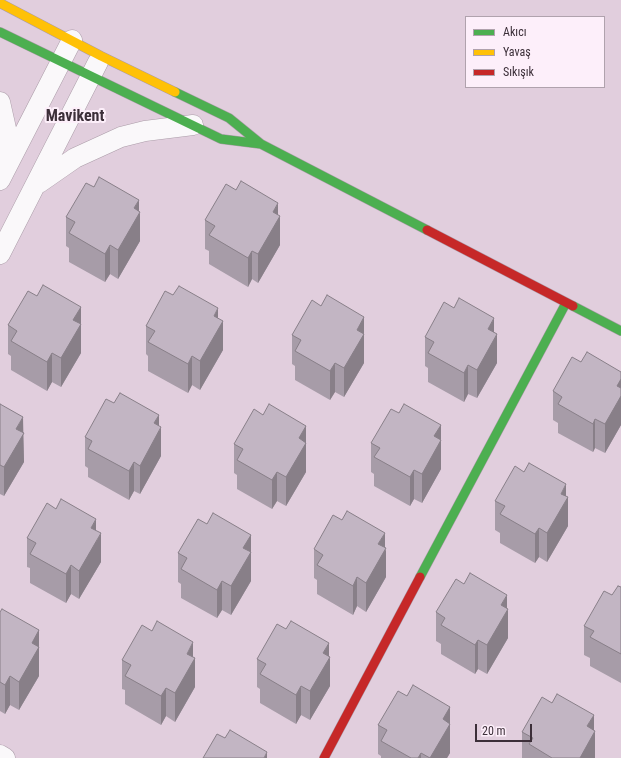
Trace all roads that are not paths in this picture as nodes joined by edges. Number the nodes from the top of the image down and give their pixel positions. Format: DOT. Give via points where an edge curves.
graph roads {
  1 [pos="0,3"];
  2 [pos="0,32"];
  3 [pos="72,40"];
  4 [pos="101,56"];
  5 [pos="61,61"];
  6 [pos="91,76"];
  7 [pos="0,102"];
  8 [pos="193,125"];
  9 [pos="261,144"];
  10 [pos="3,173"];
  11 [pos="34,187"];
  12 [pos="0,254"];
  13 [pos="566,303"];
  14 [pos="621,331"];
  15 [pos="0,755"];
  16 [pos="5,758"];
  17 [pos="324,758"];
  1 -- 3 [label="main road"];
  2 -- 5 [label="main road"];
  3 -- 4 [label="main road"];
  3 -- 5 [label="street"];
  4 -- 6 [label="street"];
  4 -- 9 [label="main road" via="229,118"];
  5 -- 6 [label="main road"];
  5 -- 10 [label="street"];
  6 -- 8 [label="main road"];
  6 -- 11 [label="street"];
  7 -- 10 [label="street" via="7,133"];
  8 -- 9 [label="main road" via="221,139"];
  8 -- 11 [label="street" via="145,131 115,140 75,158"];
  9 -- 13 [label="main road"];
  11 -- 12 [label="street"];
  13 -- 14 [label="main road"];
  13 -- 17 [label="main road"];
  15 -- 16 [label="street"];
}
